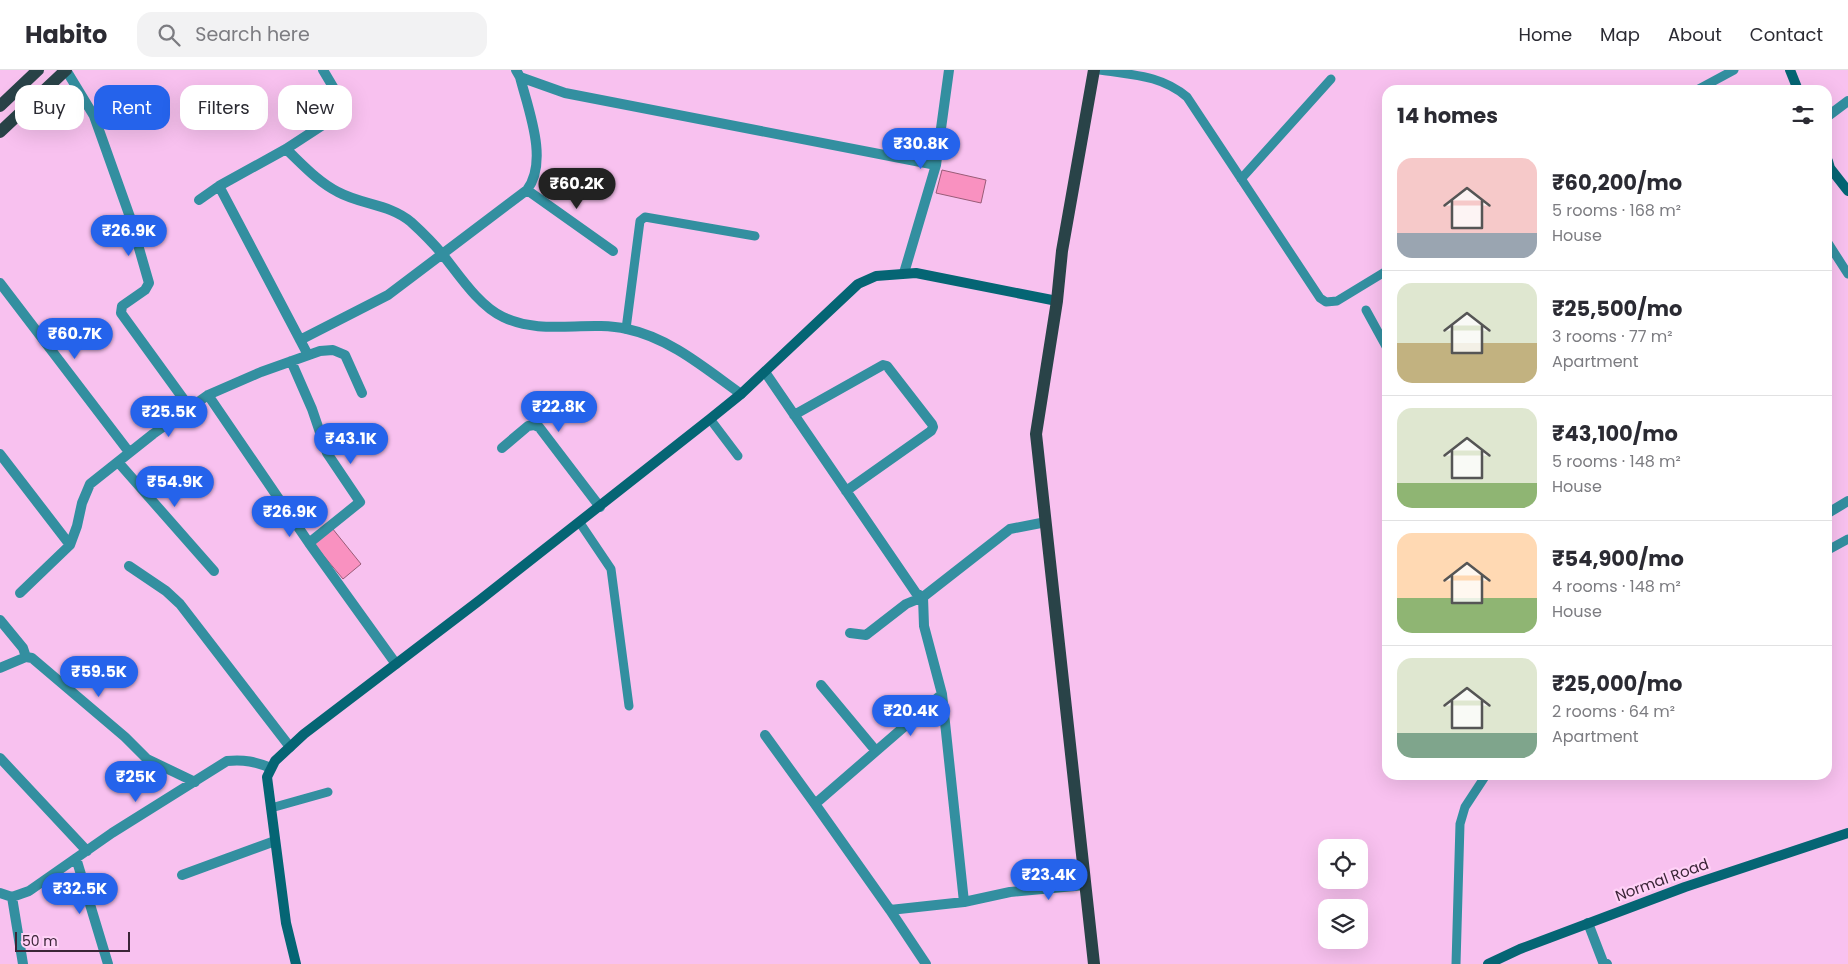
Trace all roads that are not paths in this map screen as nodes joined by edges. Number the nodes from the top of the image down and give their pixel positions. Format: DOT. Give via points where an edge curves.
graph roads {
  1 [pos="38,70"];
  2 [pos="66,70"];
  3 [pos="323,70"];
  4 [pos="949,70"];
  5 [pos="1094,70"];
  6 [pos="1100,70"];
  7 [pos="1734,70"];
  8 [pos="1790,70"];
  9 [pos="518,74"];
  10 [pos="1331,78"];
  11 [pos="1706,85"];
  12 [pos="1796,85"];
  13 [pos="1848,101"];
  14 [pos="0,106"];
  15 [pos="1832,113"];
  16 [pos="0,132"];
  17 [pos="286,148"];
  18 [pos="936,165"];
  19 [pos="1832,171"];
  20 [pos="1241,179"];
  21 [pos="219,186"];
  22 [pos="527,190"];
  23 [pos="1848,191"];
  24 [pos="199,200"];
  25 [pos="755,236"];
  26 [pos="1832,249"];
  27 [pos="613,251"];
  28 [pos="442,254"];
  29 [pos="904,272"];
  30 [pos="1382,274"];
  31 [pos="1848,274"];
  32 [pos="0,283"];
  33 [pos="1057,301"];
  34 [pos="1366,310"];
  35 [pos="626,329"];
  36 [pos="1382,339"];
  37 [pos="300,340"];
  38 [pos="308,356"];
  39 [pos="291,361"];
  40 [pos="765,372"];
  41 [pos="362,393"];
  42 [pos="742,394"];
  43 [pos="208,396"];
  44 [pos="190,408"];
  45 [pos="794,415"];
  46 [pos="710,419"];
  47 [pos="502,448"];
  48 [pos="130,452"];
  49 [pos="0,454"];
  50 [pos="738,456"];
  51 [pos="118,462"];
  52 [pos="846,491"];
  53 [pos="1848,501"];
  54 [pos="600,507"];
  55 [pos="1832,510"];
  56 [pos="1046,522"];
  57 [pos="580,523"];
  58 [pos="1848,539"];
  59 [pos="309,543"];
  60 [pos="70,545"];
  61 [pos="1832,548"];
  62 [pos="129,566"];
  63 [pos="214,571"];
  64 [pos="20,593"];
  65 [pos="923,598"];
  66 [pos="0,620"];
  67 [pos="850,633"];
  68 [pos="26,657"];
  69 [pos="396,664"];
  70 [pos="0,668"];
  71 [pos="821,685"];
  72 [pos="942,694"];
  73 [pos="629,706"];
  74 [pos="765,735"];
  75 [pos="290,748"];
  76 [pos="876,751"];
  77 [pos="0,758"];
  78 [pos="271,768"];
  79 [pos="1483,780"];
  80 [pos="195,782"];
  81 [pos="328,792"];
  82 [pos="815,804"];
  83 [pos="271,808"];
  84 [pos="1848,833"];
  85 [pos="275,841"];
  86 [pos="87,851"];
  87 [pos="76,858"];
  88 [pos="182,874"];
  89 [pos="1085,885"];
  90 [pos="0,893"];
  91 [pos="12,897"];
  92 [pos="964,902"];
  93 [pos="890,910"];
  94 [pos="1588,923"];
  95 [pos="23,964"];
  96 [pos="108,964"];
  97 [pos="296,964"];
  98 [pos="926,964"];
  99 [pos="1094,964"];
  100 [pos="1456,964"];
  101 [pos="1488,964"];
  102 [pos="1607,964"];
  1 -- 14 [label="main road"];
  2 -- 16 [label="main road"];
  2 -- 44 [label="street" via="94,116 130,217 149,283 145,290 122,306 121,313"];
  3 -- 17 [label="street" via="339,97 340,106 334,117"];
  4 -- 18 [label="street"];
  5 -- 33 [label="main road" via="1062,251"];
  6 -- 20 [label="lane" via="1152,78 1176,88 1187,97"];
  7 -- 11 [label="lane"];
  8 -- 12 [label="main road"];
  9 -- 18 [label="street" via="565,93"];
  9 -- 22 [label="street" via="536,139 536,168 533,182"];
  10 -- 20 [label="lane"];
  13 -- 15 [label="street"];
  17 -- 21 [label="street"];
  17 -- 28 [label="street" via="338,192 384,207 410,221"];
  18 -- 29 [label="street"];
  19 -- 23 [label="main road"];
  20 -- 30 [label="lane" via="1320,298 1326,302 1337,301"];
  21 -- 24 [label="street"];
  21 -- 37 [label="street"];
  22 -- 27 [label="street"];
  22 -- 28 [label="street"];
  25 -- 35 [label="lane" via="642,218"];
  26 -- 31 [label="lane"];
  28 -- 35 [label="street" via="484,303 502,317 527,325 553,328 603,326"];
  28 -- 37 [label="street" via="388,295"];
  29 -- 33 [label="main road"];
  29 -- 40 [label="main road" via="876,276 858,284"];
  32 -- 48 [label="street"];
  33 -- 56 [label="main road" via="1036,434"];
  34 -- 36 [label="lane"];
  35 -- 42 [label="street" via="644,334 688,356"];
  37 -- 38 [label="street"];
  38 -- 39 [label="street"];
  38 -- 41 [label="street" via="333,350 345,355"];
  39 -- 43 [label="street"];
  39 -- 59 [label="street" via="327,452 360,502"];
  40 -- 42 [label="main road"];
  40 -- 45 [label="street"];
  42 -- 46 [label="main road"];
  43 -- 44 [label="street"];
  43 -- 59 [label="street"];
  44 -- 48 [label="street"];
  45 -- 52 [label="street"];
  45 -- 52 [label="street" via="883,365 932,424 931,430"];
  46 -- 50 [label="lane"];
  46 -- 54 [label="main road"];
  47 -- 54 [label="street" via="528,426 539,427"];
  48 -- 51 [label="street"];
  49 -- 60 [label="street"];
  51 -- 60 [label="street" via="90,484"];
  51 -- 63 [label="street"];
  52 -- 65 [label="street" via="916,593"];
  53 -- 55 [label="street"];
  54 -- 57 [label="main road"];
  56 -- 65 [label="street" via="1010,529"];
  56 -- 89 [label="main road"];
  57 -- 69 [label="main road"];
  57 -- 73 [label="lane" via="612,569"];
  58 -- 61 [label="lane"];
  59 -- 69 [label="street"];
  60 -- 64 [label="street"];
  62 -- 75 [label="street" via="180,604"];
  65 -- 67 [label="street" via="906,604 866,634"];
  65 -- 72 [label="street" via="924,626"];
  66 -- 68 [label="street" via="23,648"];
  68 -- 70 [label="street"];
  68 -- 80 [label="street" via="32,658 147,759"];
  69 -- 75 [label="main road"];
  71 -- 76 [label="street"];
  72 -- 76 [label="street"];
  72 -- 92 [label="street"];
  74 -- 82 [label="street"];
  75 -- 78 [label="main road"];
  76 -- 82 [label="street"];
  77 -- 86 [label="street"];
  78 -- 80 [label="street" via="255,761 227,761"];
  78 -- 83 [label="main road" via="267,777"];
  79 -- 100 [label="lane" via="1465,807 1460,824"];
  80 -- 86 [label="street"];
  81 -- 83 [label="lane"];
  82 -- 93 [label="street"];
  83 -- 85 [label="main road"];
  84 -- 94 [label="main road, Normal Road"];
  85 -- 88 [label="street"];
  85 -- 97 [label="main road" via="286,923"];
  86 -- 87 [label="street"];
  87 -- 91 [label="street" via="29,891"];
  87 -- 96 [label="street"];
  89 -- 92 [label="street" via="1010,892"];
  89 -- 99 [label="main road"];
  90 -- 91 [label="street"];
  91 -- 95 [label="street"];
  92 -- 93 [label="street"];
  93 -- 98 [label="street"];
  94 -- 101 [label="main road, Normal Road"];
  94 -- 102 [label="street" via="1602,962"];
}
